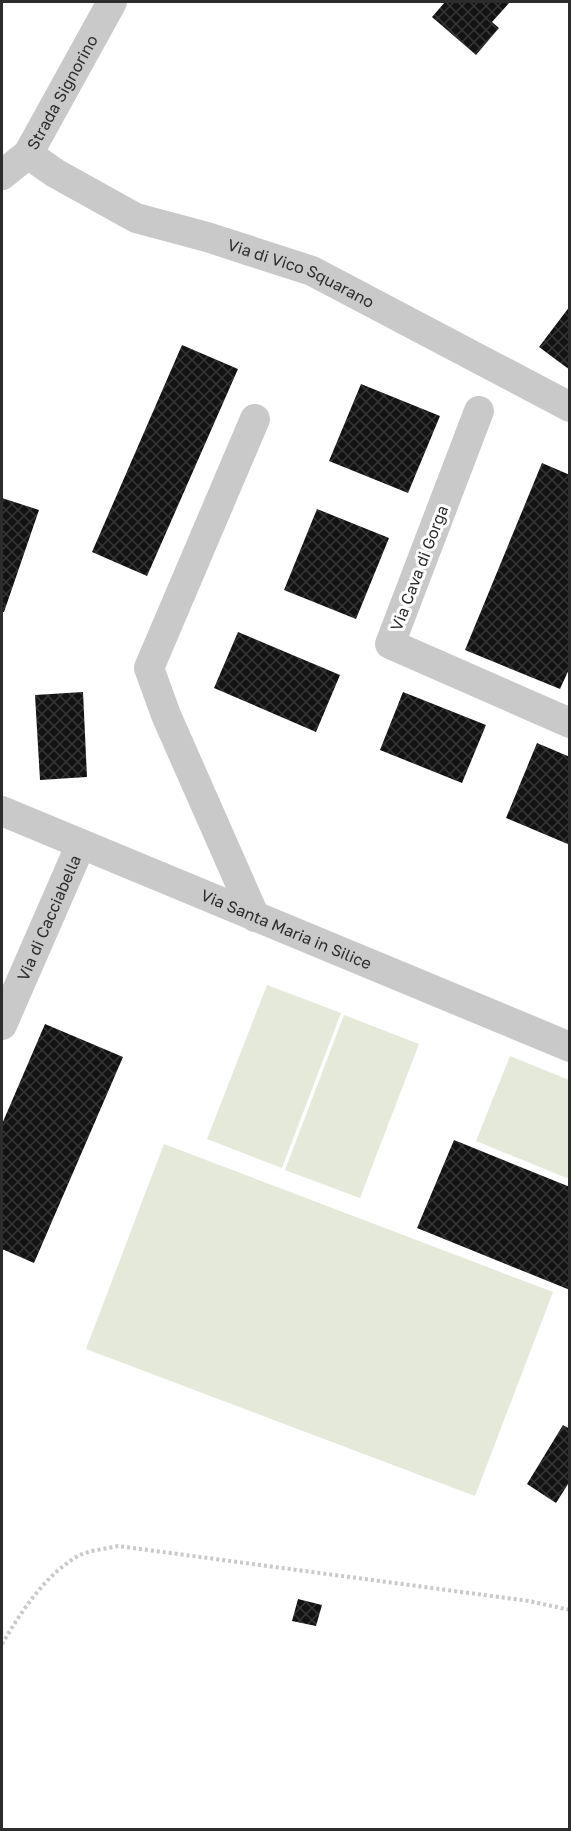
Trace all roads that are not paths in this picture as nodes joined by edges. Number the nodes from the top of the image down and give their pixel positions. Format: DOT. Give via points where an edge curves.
graph roads {
  1 [pos="112,2"];
  2 [pos="28,154"];
  3 [pos="2,175"];
  4 [pos="570,407"];
  5 [pos="479,411"];
  6 [pos="255,419"];
  7 [pos="570,723"];
  8 [pos="2,811"];
  9 [pos="81,844"];
  10 [pos="255,917"];
  11 [pos="2,1025"];
  12 [pos="570,1047"];
  1 -- 2 [label="street, Strada Signorino"];
  2 -- 3 [label="street, Strada Signorino"];
  2 -- 4 [label="street, Via di Vico Squarano" via="136,218 312,271"];
  5 -- 7 [label="street, Via Cava di Gorga" via="390,644"];
  6 -- 10 [label="street" via="149,668"];
  8 -- 9 [label="street, Via Santa Maria in Silice"];
  9 -- 10 [label="street, Via Santa Maria in Silice"];
  9 -- 11 [label="street, Via di Cacciabella"];
  10 -- 12 [label="street, Via Santa Maria in Silice"];
}
